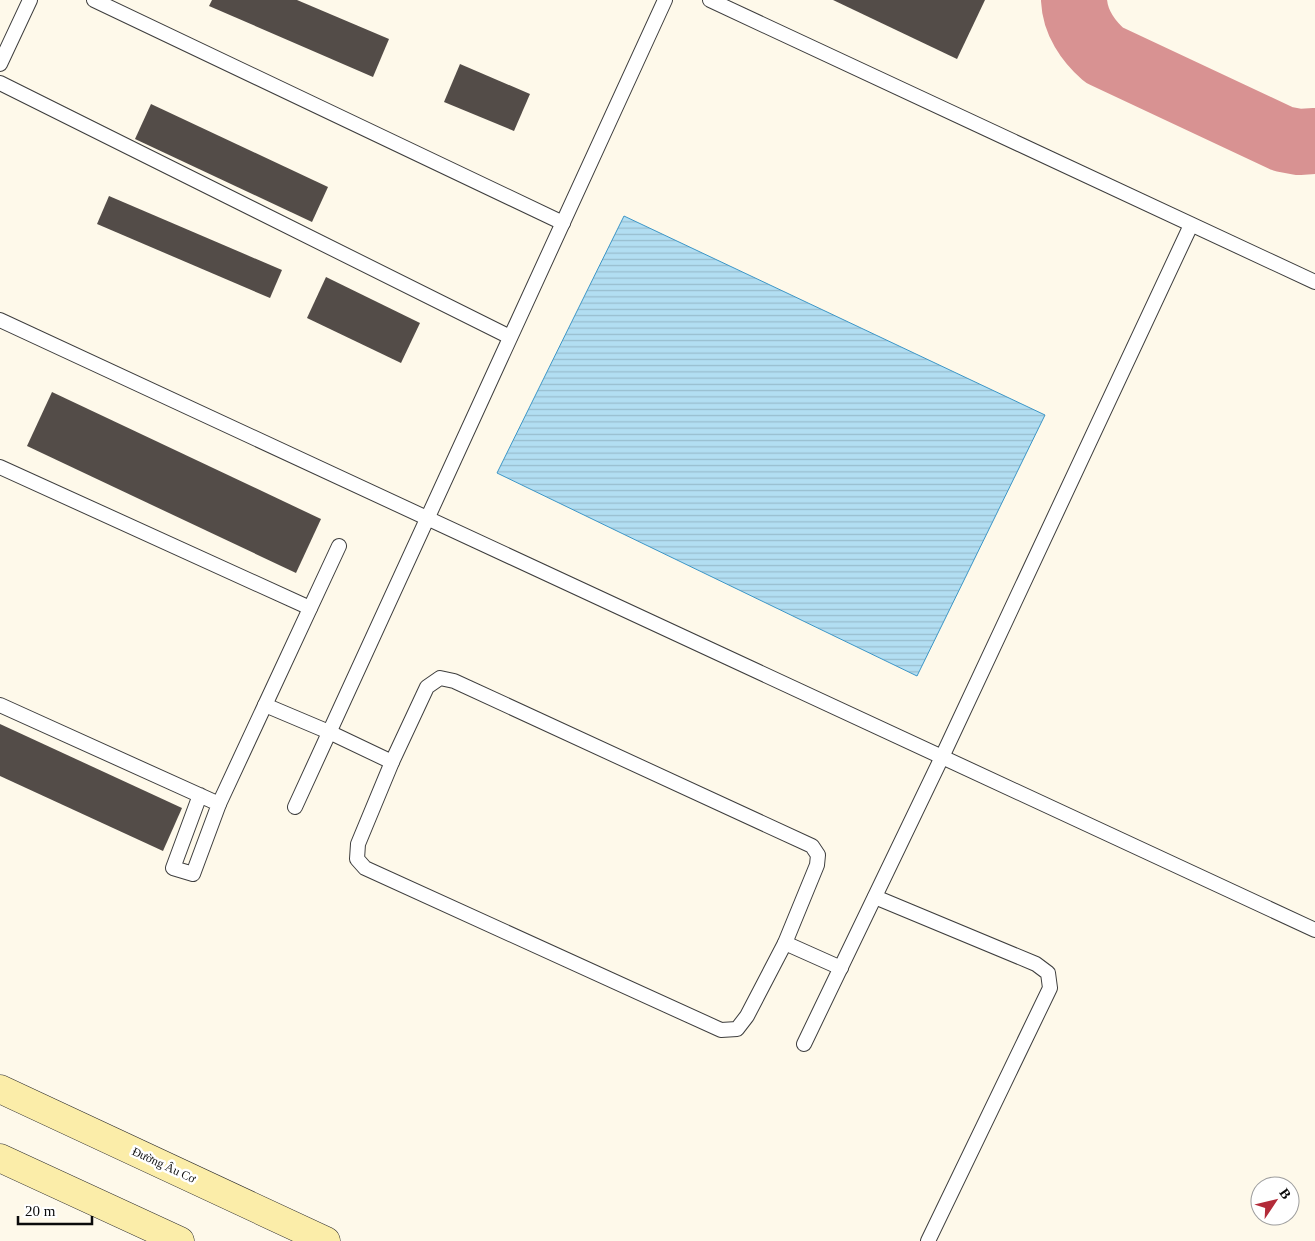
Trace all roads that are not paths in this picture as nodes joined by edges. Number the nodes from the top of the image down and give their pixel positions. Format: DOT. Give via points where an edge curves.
graph roads {
  1 [pos="30,0"];
  2 [pos="94,0"];
  3 [pos="665,0"];
  4 [pos="710,0"];
  5 [pos="0,64"];
  6 [pos="0,84"];
  7 [pos="563,223"];
  8 [pos="1191,225"];
  9 [pos="1315,282"];
  10 [pos="0,320"];
  11 [pos="510,337"];
  12 [pos="0,467"];
  13 [pos="427,518"];
  14 [pos="339,546"];
  15 [pos="310,608"];
  16 [pos="0,705"];
  17 [pos="265,705"];
  18 [pos="329,732"];
  19 [pos="942,757"];
  20 [pos="392,762"];
  21 [pos="200,796"];
  22 [pos="219,804"];
  23 [pos="295,807"];
  24 [pos="875,897"];
  25 [pos="1315,930"];
  26 [pos="785,943"];
  27 [pos="840,968"];
  28 [pos="804,1044"];
  29 [pos="0,1090"];
  30 [pos="0,1158"];
  31 [pos="180,1241"];
  32 [pos="326,1241"];
  33 [pos="928,1241"];
  1 -- 5 [label="lane"];
  2 -- 7 [label="lane"];
  3 -- 7 [label="lane"];
  4 -- 8 [label="lane"];
  6 -- 11 [label="lane"];
  7 -- 11 [label="lane"];
  8 -- 9 [label="lane"];
  8 -- 19 [label="lane"];
  10 -- 13 [label="lane"];
  11 -- 13 [label="lane"];
  12 -- 15 [label="lane"];
  13 -- 18 [label="lane"];
  13 -- 19 [label="lane"];
  14 -- 15 [label="lane"];
  15 -- 17 [label="lane"];
  16 -- 21 [label="lane"];
  17 -- 18 [label="lane"];
  17 -- 22 [label="lane"];
  18 -- 20 [label="lane"];
  18 -- 23 [label="lane"];
  19 -- 24 [label="lane"];
  19 -- 25 [label="lane"];
  20 -- 26 [label="lane" via="427,688 440,678 454,681 812,846 818,855 817,865"];
  20 -- 26 [label="lane" via="358,844 357,859 365,868 721,1030 737,1029 748,1016"];
  21 -- 22 [label="lane"];
  21 -- 22 [label="lane" via="172,868 193,874"];
  24 -- 27 [label="lane"];
  24 -- 33 [label="lane" via="1036,964 1048,973 1050,988"];
  26 -- 27 [label="lane"];
  27 -- 28 [label="lane"];
  29 -- 32 [label="street, Đường Âu Cơ"];
  30 -- 31 [label="street"];
}
